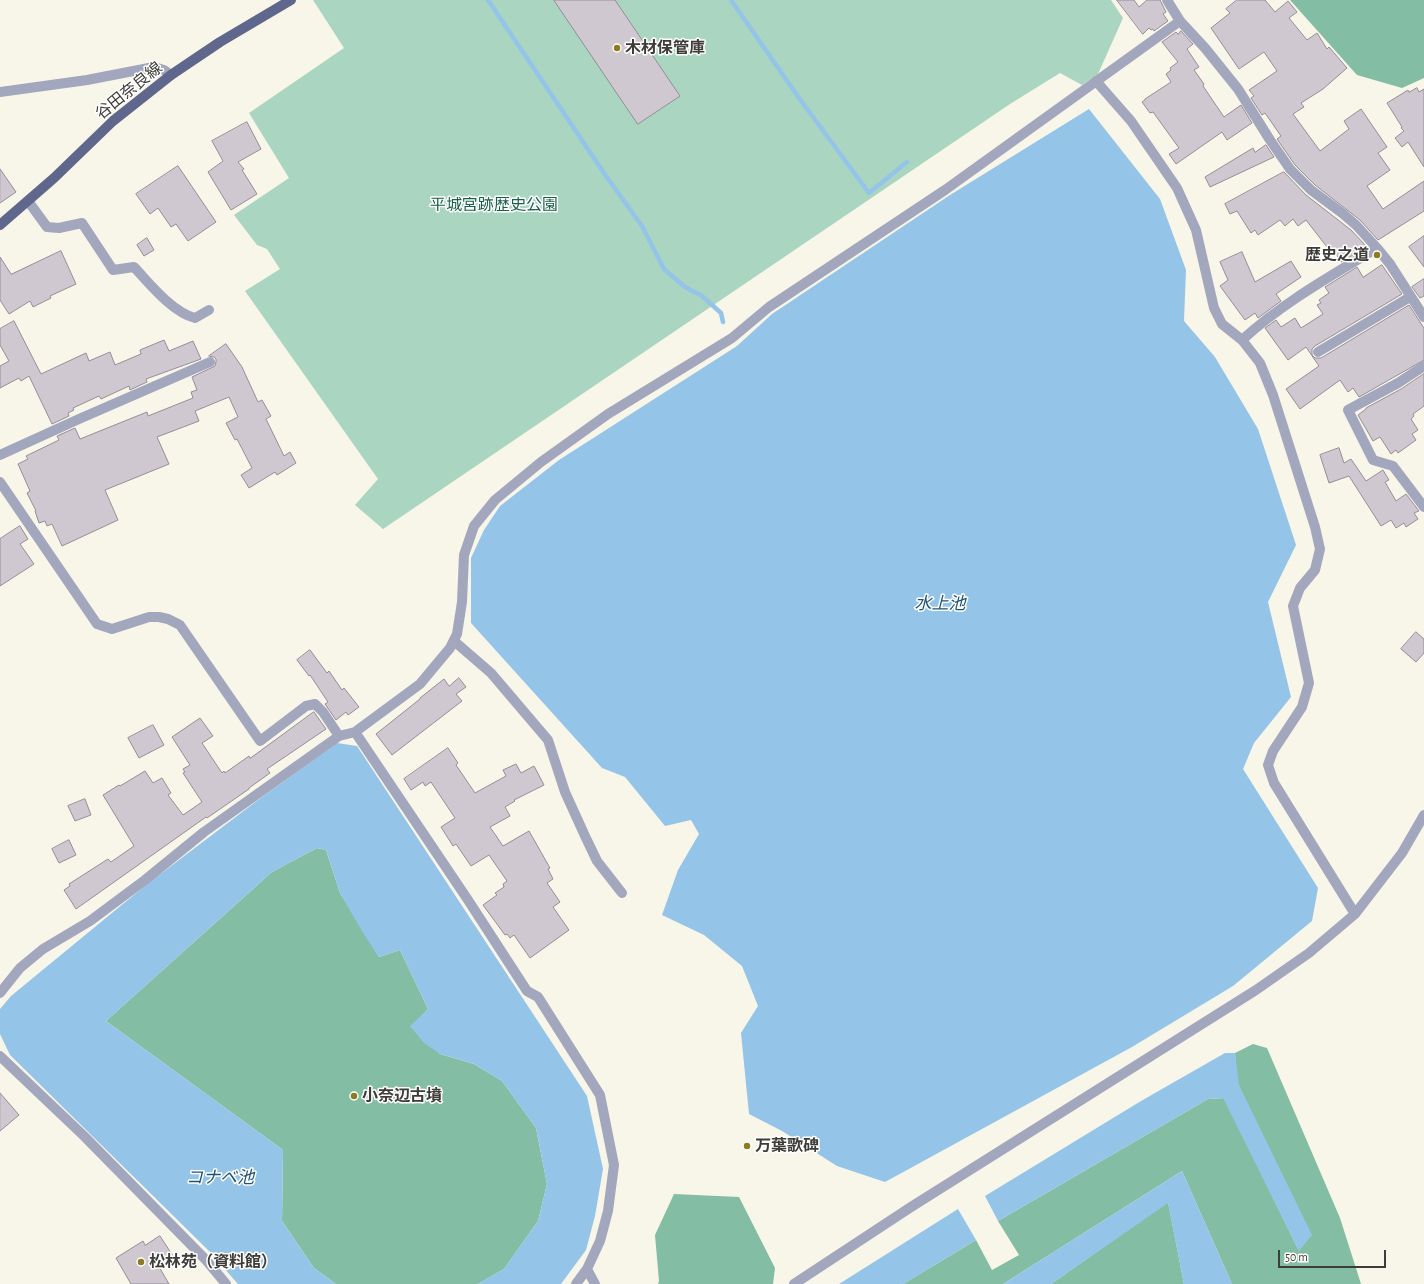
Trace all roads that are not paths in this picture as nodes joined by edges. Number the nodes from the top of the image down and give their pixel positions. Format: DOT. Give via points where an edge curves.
graph roads {
  1 [pos="291,0"];
  2 [pos="1167,0"];
  3 [pos="1180,21"];
  4 [pos="171,76"];
  5 [pos="1096,81"];
  6 [pos="0,92"];
  7 [pos="28,201"];
  8 [pos="0,225"];
  9 [pos="1377,248"];
  10 [pos="1410,297"];
  11 [pos="209,310"];
  12 [pos="1424,317"];
  13 [pos="1242,340"];
  14 [pos="1318,352"];
  15 [pos="210,362"];
  16 [pos="1424,366"];
  17 [pos="0,455"];
  18 [pos="0,482"];
  19 [pos="1424,507"];
  20 [pos="454,640"];
  21 [pos="355,732"];
  22 [pos="339,736"];
  23 [pos="1424,816"];
  24 [pos="622,893"];
  25 [pos="1355,914"];
  26 [pos="0,993"];
  27 [pos="0,1056"];
  28 [pos="587,1269"];
  29 [pos="226,1284"];
  30 [pos="576,1284"];
  31 [pos="595,1284"];
  32 [pos="794,1284"];
  1 -- 4 [label="main road, 谷田奈良線" via="220,42"];
  2 -- 3 [label="street"];
  3 -- 5 [label="street"];
  3 -- 9 [label="street" via="1238,90 1290,169 1311,190 1356,225"];
  4 -- 6 [label="street" via="152,63 87,80"];
  4 -- 7 [label="main road, 谷田奈良線" via="113,121"];
  5 -- 13 [label="street" via="1131,121 1177,188 1196,230 1214,308 1222,324"];
  5 -- 20 [label="street" via="945,190 769,307 732,338 608,414 541,462 494,500 474,526 464,555 462,602"];
  7 -- 8 [label="main road, 谷田奈良線"];
  7 -- 11 [label="street" via="48,227 59,228 82,223 113,270 134,267 166,300 186,316 195,318"];
  9 -- 10 [label="street"];
  9 -- 13 [label="street" via="1297,297 1260,323"];
  10 -- 12 [label="street"];
  10 -- 14 [label="street"];
  13 -- 25 [label="street" via="1260,363 1273,395 1320,549 1315,570 1300,588 1293,606 1309,683 1302,707 1273,751 1268,765 1274,783"];
  15 -- 17 [label="street"];
  16 -- 19 [label="street" via="1398,384 1348,410 1373,460 1393,466"];
  18 -- 22 [label="street" via="97,624 112,629 149,617 159,617 180,625 260,741 306,706 315,704"];
  20 -- 21 [label="street" via="420,684"];
  20 -- 24 [label="street" via="491,673 548,740 565,792 597,861"];
  21 -- 22 [label="street"];
  21 -- 28 [label="street" via="527,991 538,997 600,1095 614,1165 608,1211 600,1241"];
  22 -- 26 [label="street" via="204,832 90,921 43,949 20,968"];
  23 -- 25 [label="street" via="1402,853"];
  25 -- 32 [label="street" via="1309,953 1256,990"];
  27 -- 29 [label="street" via="84,1136 206,1260"];
  28 -- 30 [label="street"];
  28 -- 31 [label="street"];
}
